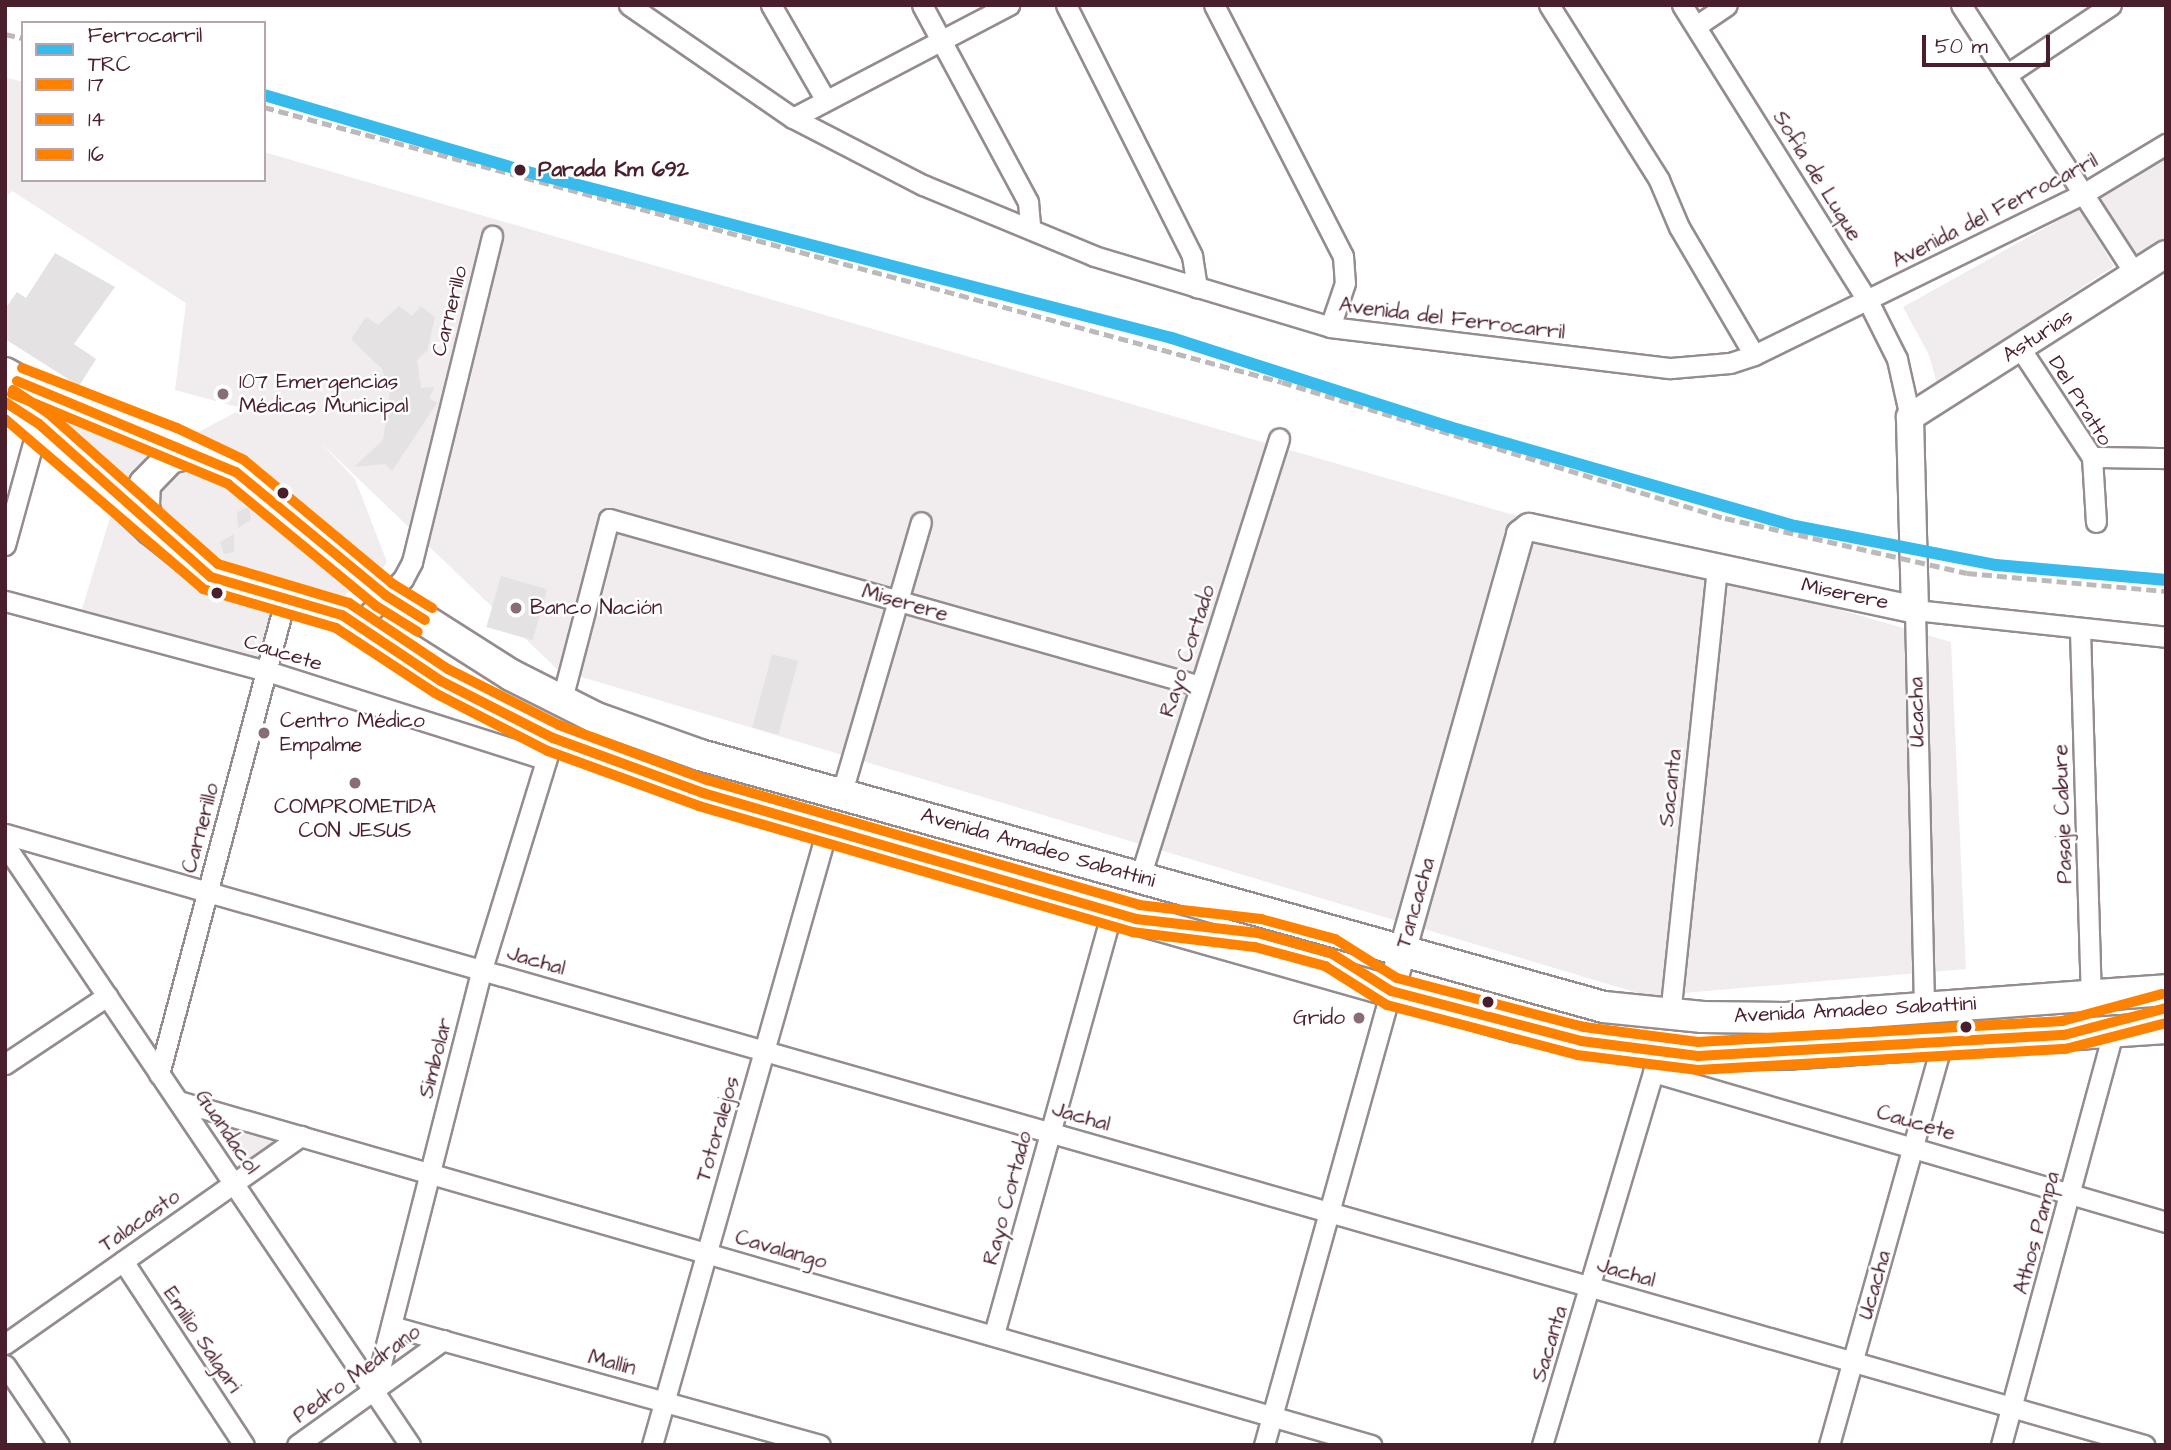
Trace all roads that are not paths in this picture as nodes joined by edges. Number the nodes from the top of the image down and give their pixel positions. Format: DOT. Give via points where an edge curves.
graph roads {
  1 [pos="629,5"];
  2 [pos="771,5"];
  3 [pos="922,5"];
  4 [pos="1009,5"];
  5 [pos="1066,5"];
  6 [pos="1213,5"];
  7 [pos="1549,5"];
  8 [pos="1682,5"];
  9 [pos="1727,5"];
  10 [pos="1961,5"];
  11 [pos="2111,5"];
  12 [pos="1696,26"];
  13 [pos="942,40"];
  14 [pos="2006,75"];
  15 [pos="825,99"];
  16 [pos="793,118"];
  17 [pos="2166,144"];
  18 [pos="2083,194"];
  19 [pos="1030,227"];
  20 [pos="492,236"];
  21 [pos="2166,254"];
  22 [pos="2135,274"];
  23 [pos="1196,288"];
  24 [pos="1868,301"];
  25 [pos="1330,327"];
  26 [pos="2020,348"];
  27 [pos="1754,355"];
  28 [pos="5,373"];
  29 [pos="5,402"];
  30 [pos="42,410"];
  31 [pos="1910,417"];
  32 [pos="1279,439"];
  33 [pos="197,452"];
  34 [pos="2092,457"];
  35 [pos="2166,458"];
  36 [pos="921,522"];
  37 [pos="2096,522"];
  38 [pos="1529,527"];
  39 [pos="151,529"];
  40 [pos="5,545"];
  41 [pos="1717,566"];
  42 [pos="287,594"];
  43 [pos="385,595"];
  44 [pos="5,601"];
  45 [pos="898,601"];
  46 [pos="1914,610"];
  47 [pos="358,624"];
  48 [pos="2080,630"];
  49 [pos="2166,637"];
  50 [pos="267,671"];
  51 [pos="1200,686"];
  52 [pos="561,703"];
  53 [pos="549,749"];
  54 [pos="842,792"];
  55 [pos="828,826"];
  56 [pos="5,834"];
  57 [pos="5,845"];
  58 [pos="1140,877"];
  59 [pos="208,891"];
  60 [pos="1112,912"];
  61 [pos="1402,953"];
  62 [pos="482,970"];
  63 [pos="2166,990"];
  64 [pos="1391,991"];
  65 [pos="107,996"];
  66 [pos="2091,997"];
  67 [pos="1924,1006"];
  68 [pos="1670,1015"];
  69 [pos="2166,1028"];
  70 [pos="2113,1032"];
  71 [pos="1942,1044"];
  72 [pos="764,1050"];
  73 [pos="1656,1063"];
  74 [pos="5,1064"];
  75 [pos="159,1074"];
  76 [pos="178,1101"];
  77 [pos="1050,1132"];
  78 [pos="301,1136"];
  79 [pos="1914,1146"];
  80 [pos="430,1173"];
  81 [pos="233,1184"];
  82 [pos="2072,1193"];
  83 [pos="1328,1211"];
  84 [pos="2166,1222"];
  85 [pos="708,1252"];
  86 [pos="122,1261"];
  87 [pos="1591,1286"];
  88 [pos="391,1326"];
  89 [pos="995,1334"];
  90 [pos="443,1340"];
  91 [pos="5,1343"];
  92 [pos="1853,1361"];
  93 [pos="5,1364"];
  94 [pos="374,1392"];
  95 [pos="664,1402"];
  96 [pos="2012,1406"];
  97 [pos="1273,1413"];
  98 [pos="59,1445"];
  99 [pos="244,1445"];
  100 [pos="297,1445"];
  101 [pos="410,1445"];
  102 [pos="652,1445"];
  103 [pos="820,1445"];
  104 [pos="1264,1445"];
  105 [pos="1371,1445"];
  106 [pos="1542,1445"];
  107 [pos="1829,1445"];
  108 [pos="2001,1445"];
  109 [pos="2144,1445"];
  1 -- 16 [label="street, Avenida del Ferrocarril"];
  2 -- 15 [label="street"];
  3 -- 13 [label="street"];
  4 -- 13 [label="street"];
  5 -- 23 [label="street" via="1192,256"];
  6 -- 25 [label="street" via="1343,256 1345,283"];
  7 -- 27 [label="street" via="1659,180 1679,227"];
  8 -- 12 [label="street, Sofía de Luque"];
  9 -- 12 [label="street"];
  10 -- 14 [label="street"];
  11 -- 14 [label="street"];
  12 -- 24 [label="street, Sofía de Luque"];
  13 -- 15 [label="street"];
  13 -- 19 [label="street" via="1028,202"];
  14 -- 18 [label="street"];
  15 -- 16 [label="street"];
  16 -- 19 [label="street, Avenida del Ferrocarril" via="923,185"];
  17 -- 18 [label="street, Avenida del Ferrocarril"];
  18 -- 22 [label="street"];
  18 -- 24 [label="street, Avenida del Ferrocarril"];
  19 -- 23 [label="street, Avenida del Ferrocarril" via="1094,257"];
  20 -- 43 [label="street, Carnerillo" via="412,562"];
  21 -- 22 [label="street, Asturias"];
  22 -- 26 [label="street, Asturias"];
  23 -- 25 [label="street, Avenida del Ferrocarril"];
  24 -- 27 [label="street, Avenida del Ferrocarril"];
  24 -- 31 [label="street, Sofía de Luque" via="1897,359"];
  25 -- 27 [label="street, Avenida del Ferrocarril" via="1671,368 1720,365"];
  26 -- 31 [label="street, Asturias"];
  26 -- 34 [label="street, Del Pratto"];
  28 -- 30 [label="main road, Avenida Amadeo Sabattini"];
  29 -- 30 [label="main road, Avenida Amadeo Sabattini"];
  30 -- 33 [label="main road, Avenida Amadeo Sabattini"];
  30 -- 39 [label="main road, Avenida Amadeo Sabattini"];
  30 -- 40 [label="street"];
  31 -- 46 [label="street, Ucacha"];
  32 -- 51 [label="street, Rayo Cortado"];
  33 -- 39 [label="main road" via="170,458 145,484 144,507"];
  33 -- 43 [label="main road, Avenida Amadeo Sabattini" via="274,499"];
  34 -- 35 [label="street"];
  34 -- 37 [label="street, Del Pratto"];
  36 -- 45 [label="street"];
  38 -- 41 [label="street, Miserere"];
  38 -- 61 [label="street, Tancacha" via="1520,534"];
  39 -- 42 [label="main road, Avenida Amadeo Sabattini" via="211,577"];
  41 -- 46 [label="street, Miserere"];
  41 -- 68 [label="street, Sacanta"];
  42 -- 47 [label="main road, Avenida Amadeo Sabattini"];
  42 -- 50 [label="street, Carnerillo"];
  43 -- 47 [label="street, Carnerillo"];
  43 -- 52 [label="main road, Avenida Amadeo Sabattini"];
  44 -- 50 [label="street, Caucete"];
  45 -- 51 [label="street, Miserere"];
  45 -- 52 [label="street, Miserere" via="609,519"];
  45 -- 54 [label="street"];
  46 -- 48 [label="street, Miserere"];
  46 -- 67 [label="street, Ucacha"];
  47 -- 53 [label="main road, Avenida Amadeo Sabattini"];
  48 -- 49 [label="street, Miserere"];
  48 -- 66 [label="street, Pasaje Cabure"];
  50 -- 53 [label="street, Caucete"];
  50 -- 59 [label="street, Carnerillo"];
  51 -- 58 [label="street, Rayo Cortado"];
  52 -- 54 [label="main road, Avenida Amadeo Sabattini" via="652,740"];
  53 -- 55 [label="main road, Avenida Amadeo Sabattini"];
  53 -- 62 [label="street, Simbolar"];
  54 -- 58 [label="main road, Avenida Amadeo Sabattini"];
  55 -- 60 [label="main road, Avenida Amadeo Sabattini"];
  55 -- 72 [label="street, Totoralejos"];
  56 -- 59 [label="street, Jachal"];
  57 -- 65 [label="street, Guandacol"];
  58 -- 61 [label="main road, Avenida Amadeo Sabattini"];
  59 -- 62 [label="street, Jachal"];
  59 -- 75 [label="street, Carnerillo"];
  60 -- 64 [label="main road, Avenida Amadeo Sabattini"];
  60 -- 77 [label="street, Rayo Cortado"];
  61 -- 64 [label="street, Tancacha"];
  61 -- 68 [label="main road, Avenida Amadeo Sabattini" via="1604,1007"];
  62 -- 72 [label="street, Jachal"];
  62 -- 80 [label="street, Simbolar"];
  63 -- 66 [label="main road, Avenida Amadeo Sabattini"];
  64 -- 73 [label="main road, Avenida Amadeo Sabattini"];
  64 -- 83 [label="street, Tancacha"];
  65 -- 74 [label="street"];
  65 -- 75 [label="street, Guandacol"];
  66 -- 67 [label="main road, Avenida Amadeo Sabattini"];
  67 -- 68 [label="main road, Avenida Amadeo Sabattini" via="1786,1018"];
  69 -- 70 [label="main road, Avenida Amadeo Sabattini"];
  70 -- 71 [label="main road, Avenida Amadeo Sabattini"];
  70 -- 82 [label="street, Athos Pampa"];
  71 -- 73 [label="main road, Avenida Amadeo Sabattini"];
  71 -- 79 [label="street, Ucacha"];
  72 -- 77 [label="street, Jachal"];
  72 -- 85 [label="street, Totoralejos"];
  73 -- 79 [label="street, Caucete"];
  73 -- 87 [label="street, Sacanta"];
  75 -- 76 [label="street, Guandacol"];
  76 -- 78 [label="street, Cavalango"];
  76 -- 81 [label="street, Guandacol"];
  77 -- 83 [label="street, Jachal"];
  77 -- 89 [label="street, Rayo Cortado"];
  78 -- 80 [label="street, Cavalango"];
  78 -- 81 [label="street, Talacasto"];
  79 -- 82 [label="street, Caucete"];
  79 -- 92 [label="street, Ucacha"];
  80 -- 85 [label="street, Cavalango"];
  80 -- 88 [label="street, Simbolar"];
  81 -- 86 [label="street, Talacasto"];
  81 -- 94 [label="street, Guandacol"];
  82 -- 84 [label="street, Caucete"];
  82 -- 96 [label="street, Athos Pampa"];
  83 -- 87 [label="street, Jachal"];
  83 -- 97 [label="street, Tancacha"];
  85 -- 89 [label="street, Cavalango"];
  85 -- 95 [label="street, Totoralejos"];
  86 -- 91 [label="street, Talacasto"];
  86 -- 99 [label="street, Emilio Salgari"];
  87 -- 92 [label="street, Jachal"];
  87 -- 106 [label="street, Sacanta"];
  88 -- 90 [label="street, Mallín"];
  88 -- 94 [label="street, Simbolar"];
  89 -- 97 [label="street, Cavalango"];
  90 -- 94 [label="street, Pedro Medrano"];
  90 -- 95 [label="street, Mallín"];
  92 -- 96 [label="street, Jachal"];
  92 -- 107 [label="street, Ucacha"];
  93 -- 98 [label="street"];
  94 -- 100 [label="street, Pedro Medrano"];
  94 -- 101 [label="street, Guandacol"];
  95 -- 102 [label="street, Totoralejos"];
  95 -- 103 [label="street, Mallín"];
  96 -- 108 [label="street, Athos Pampa"];
  96 -- 109 [label="street, Jachal"];
  97 -- 104 [label="street, Tancacha"];
  97 -- 105 [label="street, Cavalango"];
}
